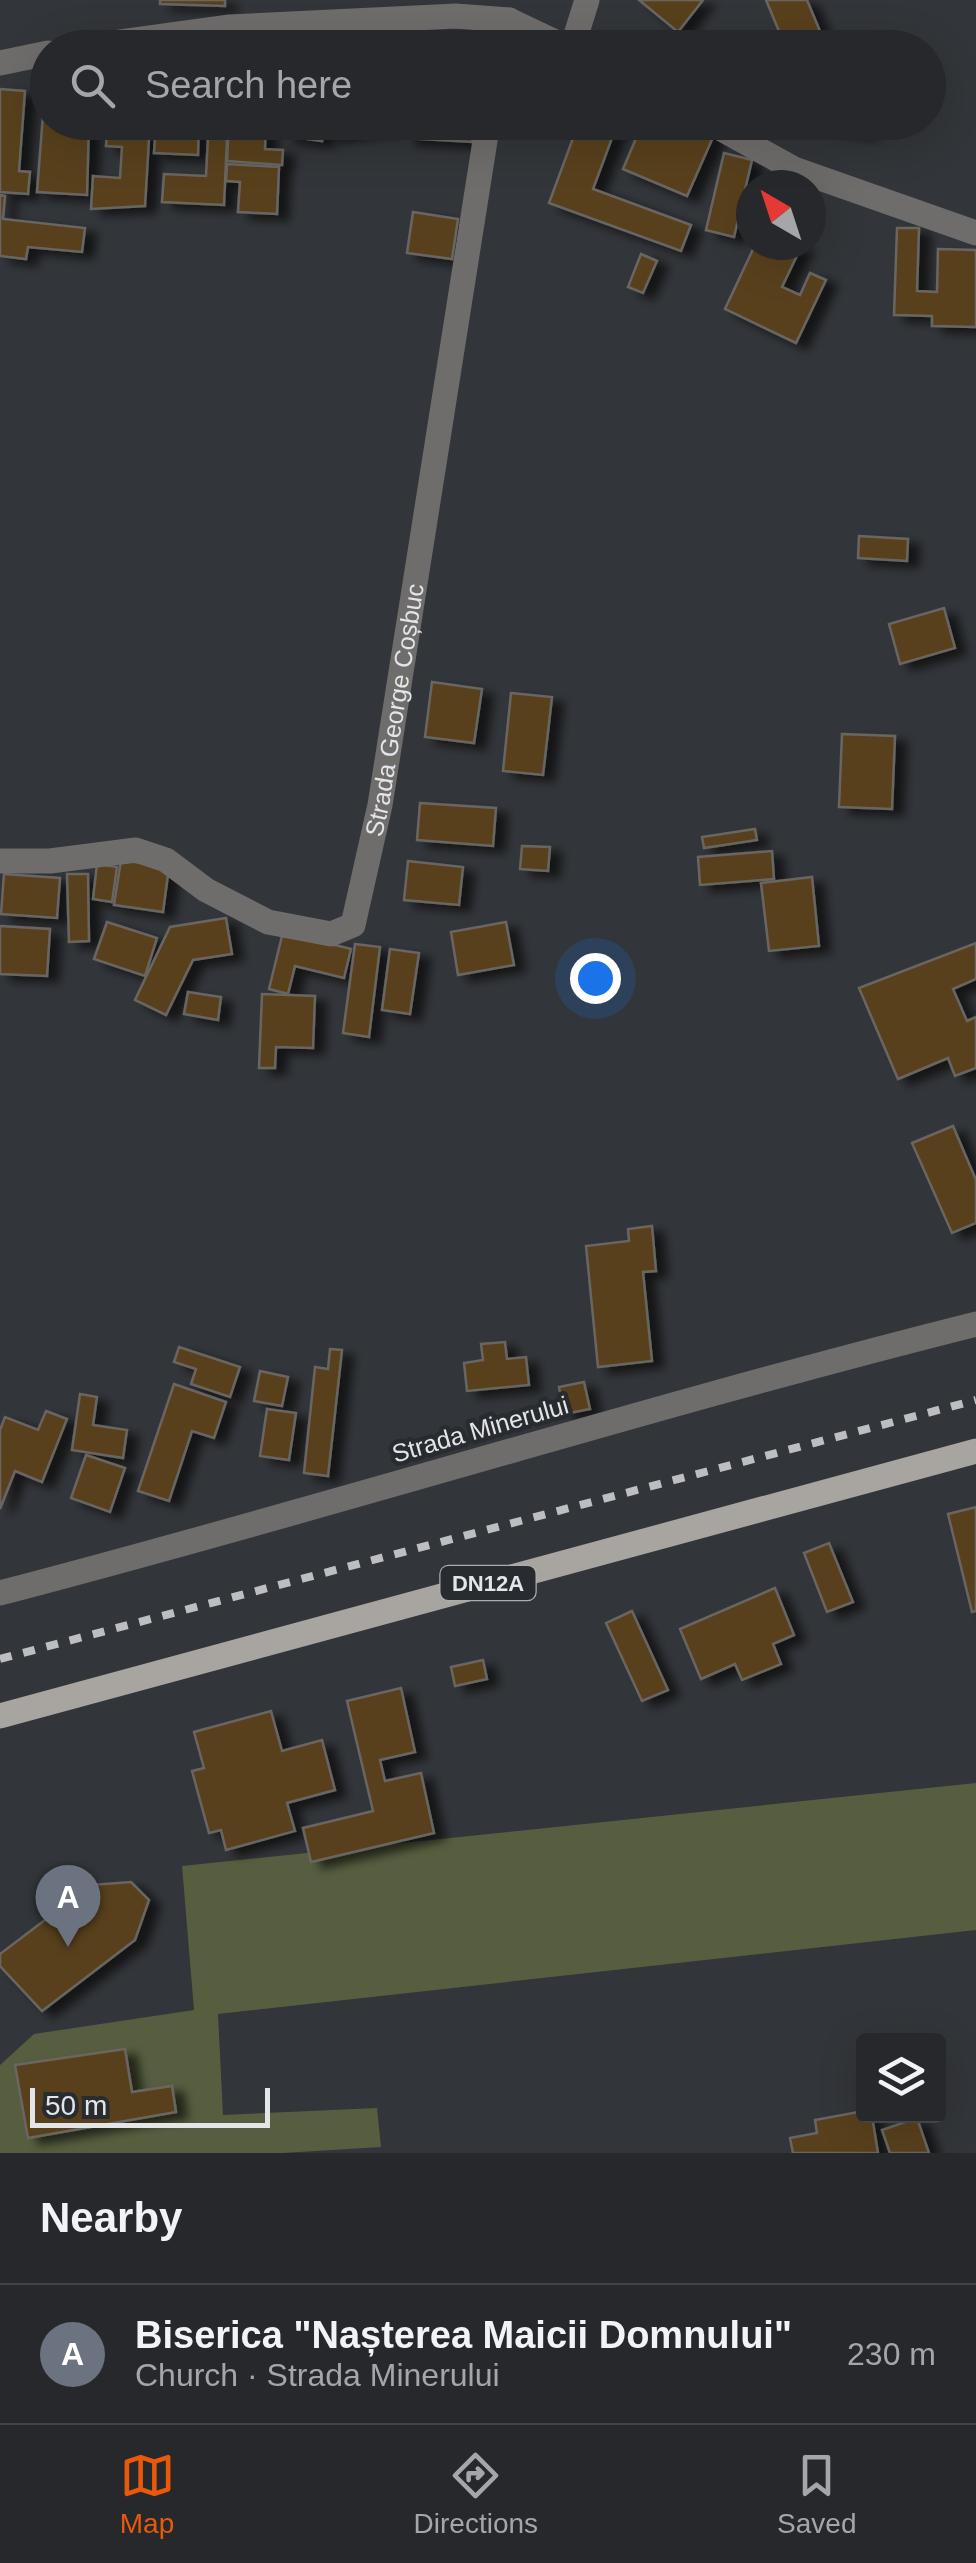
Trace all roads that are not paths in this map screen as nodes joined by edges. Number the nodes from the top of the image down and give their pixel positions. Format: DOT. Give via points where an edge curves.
graph roads {
  1 [pos="588,0"];
  2 [pos="509,20"];
  3 [pos="202,30"];
  4 [pos="506,30"];
  5 [pos="531,30"];
  6 [pos="577,30"];
  7 [pos="30,57"];
  8 [pos="0,63"];
  9 [pos="485,140"];
  10 [pos="742,140"];
  11 [pos="976,234"];
  12 [pos="0,861"];
  13 [pos="976,1324"];
  14 [pos="976,1451"];
  15 [pos="0,1592"];
  16 [pos="0,1716"];
  1 -- 6 [label="street"];
  2 -- 3 [label="street" via="346,19"];
  2 -- 4 [label="street"];
  2 -- 5 [label="street"];
  7 -- 8 [label="street"];
  9 -- 12 [label="street, Strada George Coșbuc" via="380,805 354,925 331,934 268,922 166,860 136,850"];
  10 -- 11 [label="street" via="794,168"];
  13 -- 15 [label="street, Strada Minerului"];
  14 -- 16 [label="main road, DN12A"];
}
